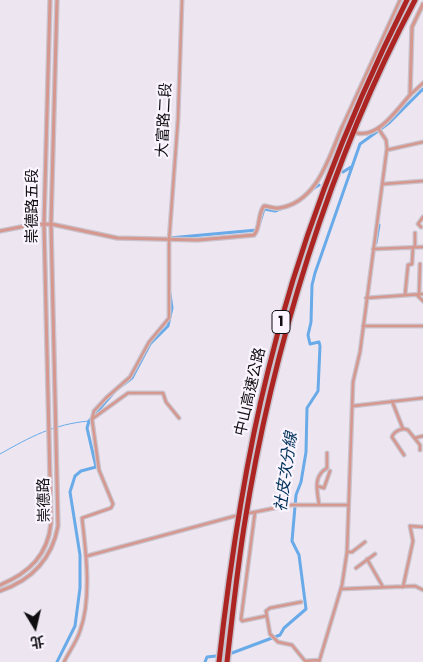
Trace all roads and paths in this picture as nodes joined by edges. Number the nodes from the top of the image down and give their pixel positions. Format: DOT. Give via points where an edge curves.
graph roads {
  1 [pos="50,0"];
  2 [pos="57,0"];
  3 [pos="182,0"];
  4 [pos="400,0"];
  5 [pos="407,0"];
  6 [pos="415,0"];
  7 [pos="423,4"];
  8 [pos="422,11"];
  9 [pos="423,83"];
  10 [pos="410,95"];
  11 [pos="342,127"];
  12 [pos="379,129"];
  13 [pos="357,132"];
  14 [pos="423,142"];
  15 [pos="387,150"];
  16 [pos="423,181"];
  17 [pos="383,184"];
  18 [pos="423,216"];
  19 [pos="44,224"];
  20 [pos="51,224"];
  21 [pos="421,227"];
  22 [pos="0,231"];
  23 [pos="415,233"];
  24 [pos="169,241"];
  25 [pos="414,247"];
  26 [pos="423,247"];
  27 [pos="373,249"];
  28 [pos="420,264"];
  29 [pos="423,294"];
  30 [pos="405,295"];
  31 [pos="418,295"];
  32 [pos="366,298"];
  33 [pos="423,301"];
  34 [pos="363,326"];
  35 [pos="423,326"];
  36 [pos="423,398"];
  37 [pos="392,401"];
  38 [pos="352,406"];
  39 [pos="50,411"];
  40 [pos="56,411"];
  41 [pos="179,418"];
  42 [pos="92,419"];
  43 [pos="403,429"];
  44 [pos="423,436"];
  45 [pos="414,438"];
  46 [pos="420,450"];
  47 [pos="327,453"];
  48 [pos="404,455"];
  49 [pos="330,471"];
  50 [pos="317,486"];
  51 [pos="319,504"];
  52 [pos="348,505"];
  53 [pos="255,512"];
  54 [pos="250,513"];
  55 [pos="235,516"];
  56 [pos="423,527"];
  57 [pos="365,542"];
  58 [pos="347,552"];
  59 [pos="374,554"];
  60 [pos="87,556"];
  61 [pos="367,559"];
  62 [pos="356,568"];
  63 [pos="0,584"];
  64 [pos="404,587"];
  65 [pos="383,588"];
  66 [pos="341,589"];
  67 [pos="0,590"];
  68 [pos="423,590"];
  69 [pos="301,602"];
  70 [pos="266,616"];
  71 [pos="319,661"];
  72 [pos="64,662"];
  73 [pos="219,662"];
  74 [pos="227,662"];
  1 -- 19 [label="street, 崇德路五段"];
  2 -- 20 [label="street, 崇德路五段"];
  3 -- 24 [label="street, 大富路二段"];
  4 -- 11 [label="street"];
  5 -- 73 [label="highway, 中山高速公路 / 1" via="325,186 277,336 239,510"];
  6 -- 74 [label="highway, 中山高速公路 / 1" via="330,193 289,321 257,455"];
  7 -- 8 [label="street"];
  8 -- 10 [label="street" via="412,27"];
  9 -- 10 [label="street"];
  10 -- 12 [label="street"];
  11 -- 24 [label="street" via="316,186 283,207 264,206 254,235"];
  12 -- 13 [label="street" via="367,134"];
  12 -- 15 [label="street" via="387,142"];
  14 -- 15 [label="street"];
  15 -- 17 [label="street"];
  16 -- 17 [label="street"];
  17 -- 27 [label="street"];
  18 -- 21 [label="street" via="418,224"];
  19 -- 20 [label="street"];
  19 -- 22 [label="street"];
  19 -- 39 [label="street, 崇德路五段"];
  20 -- 24 [label="street" via="117,238"];
  20 -- 40 [label="street, 崇德路五段"];
  23 -- 25 [label="street"];
  24 -- 42 [label="street, 大富路二段" via="169,318 149,342 130,377 106,398"];
  25 -- 26 [label="street"];
  25 -- 27 [label="street"];
  25 -- 30 [label="street" via="412,264 408,265"];
  27 -- 32 [label="street"];
  28 -- 31 [label="street"];
  29 -- 31 [label="street"];
  30 -- 31 [label="street"];
  30 -- 32 [label="street"];
  31 -- 33 [label="street"];
  32 -- 34 [label="street"];
  34 -- 35 [label="street"];
  34 -- 38 [label="street"];
  36 -- 37 [label="street"];
  37 -- 38 [label="street"];
  37 -- 43 [label="street"];
  38 -- 52 [label="street"];
  39 -- 63 [label="street, 崇德路" via="52,515 48,540 29,569"];
  40 -- 67 [label="street, 崇德路" via="58,526 54,543 45,561 30,575"];
  41 -- 42 [label="street" via="163,393 144,392 128,393"];
  42 -- 60 [label="street" via="97,462 113,504 112,508 82,518"];
  43 -- 45 [label="street"];
  43 -- 48 [label="street" via="392,437"];
  44 -- 45 [label="street"];
  45 -- 46 [label="street"];
  47 -- 50 [label="street" via="327,468 320,472"];
  49 -- 50 [label="street" via="324,488"];
  50 -- 51 [label="street"];
  51 -- 52 [label="street"];
  51 -- 53 [label="street" via="290,505"];
  52 -- 58 [label="street"];
  53 -- 54 [label="street"];
  53 -- 70 [label="street" via="241,619 242,622"];
  55 -- 60 [label="street"];
  56 -- 64 [label="street" via="410,526 412,541"];
  57 -- 58 [label="street"];
  58 -- 66 [label="street"];
  59 -- 61 [label="street"];
  60 -- 72 [label="street" via="80,631"];
  61 -- 62 [label="street"];
  61 -- 65 [label="street"];
  64 -- 65 [label="street"];
  64 -- 68 [label="street" via="415,586"];
  65 -- 66 [label="street"];
  66 -- 71 [label="street"];
  69 -- 70 [label="street" via="270,608"];
  70 -- 71 [label="street" via="270,634 276,641 292,645 305,661"];
}
